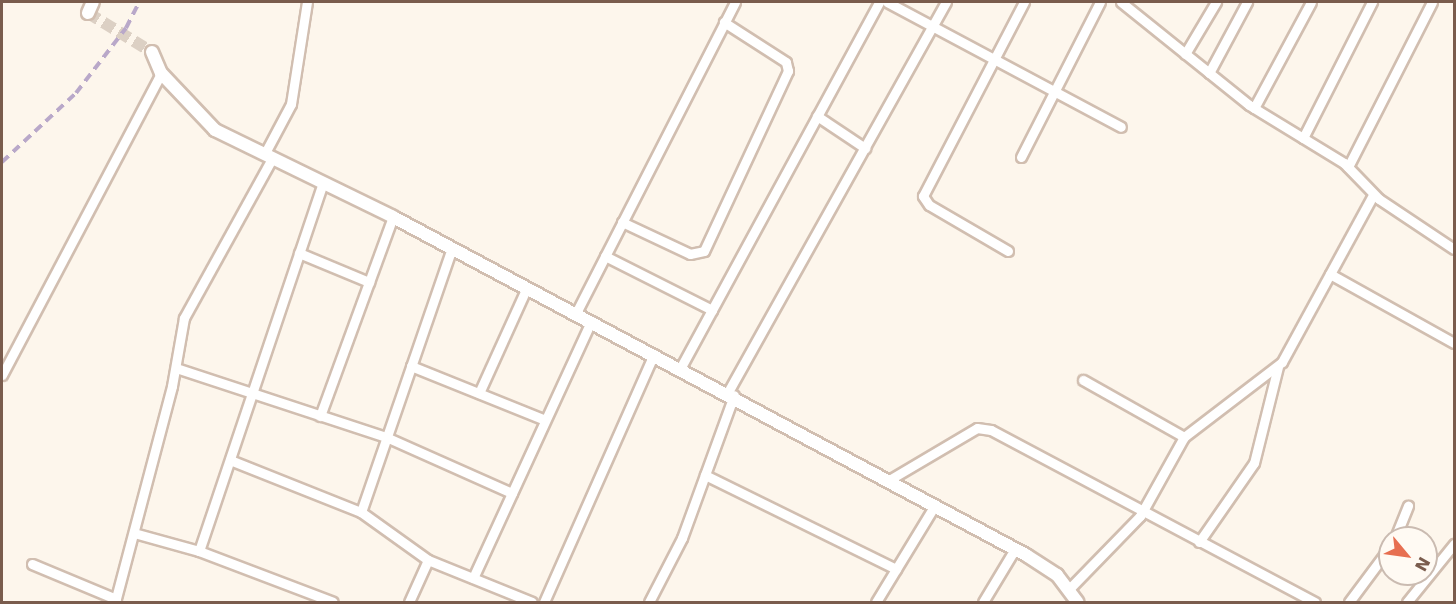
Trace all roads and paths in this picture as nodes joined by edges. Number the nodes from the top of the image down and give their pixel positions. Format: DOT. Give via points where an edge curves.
graph roads {
  1 [pos="307,2"];
  2 [pos="735,2"];
  3 [pos="879,2"];
  4 [pos="887,2"];
  5 [pos="946,2"];
  6 [pos="1024,2"];
  7 [pos="1100,2"];
  8 [pos="1121,2"];
  9 [pos="1216,2"];
  10 [pos="1247,2"];
  11 [pos="1311,2"];
  12 [pos="1372,2"];
  13 [pos="1432,2"];
  14 [pos="1133,6"];
  15 [pos="724,22"];
  16 [pos="933,26"];
  17 [pos="152,52"];
  18 [pos="1185,54"];
  19 [pos="994,57"];
  20 [pos="161,73"];
  21 [pos="1209,73"];
  22 [pos="1056,89"];
  23 [pos="1254,108"];
  24 [pos="817,116"];
  25 [pos="1121,127"];
  26 [pos="1303,138"];
  27 [pos="865,148"];
  28 [pos="269,155"];
  29 [pos="1022,157"];
  30 [pos="1348,167"];
  31 [pos="323,182"];
  32 [pos="1373,195"];
  33 [pos="393,216"];
  34 [pos="622,222"];
  35 [pos="452,248"];
  36 [pos="1455,249"];
  37 [pos="1008,250"];
  38 [pos="299,253"];
  39 [pos="605,256"];
  40 [pos="1330,274"];
  41 [pos="369,282"];
  42 [pos="527,287"];
  43 [pos="711,310"];
  44 [pos="576,313"];
  45 [pos="591,321"];
  46 [pos="1455,344"];
  47 [pos="654,354"];
  48 [pos="411,366"];
  49 [pos="681,367"];
  50 [pos="1278,367"];
  51 [pos="176,368"];
  52 [pos="2,375"];
  53 [pos="1083,380"];
  54 [pos="479,393"];
  55 [pos="252,394"];
  56 [pos="731,394"];
  57 [pos="320,416"];
  58 [pos="545,420"];
  59 [pos="386,437"];
  60 [pos="1184,437"];
  61 [pos="230,460"];
  62 [pos="705,475"];
  63 [pos="890,480"];
  64 [pos="512,493"];
  65 [pos="934,505"];
  66 [pos="1408,505"];
  67 [pos="361,512"];
  68 [pos="1143,512"];
  69 [pos="1400,526"];
  70 [pos="134,533"];
  71 [pos="1199,542"];
  72 [pos="1455,544"];
  73 [pos="1015,549"];
  74 [pos="199,551"];
  75 [pos="428,560"];
  76 [pos="1378,563"];
  77 [pos="32,564"];
  78 [pos="896,569"];
  79 [pos="473,578"];
  80 [pos="1069,589"];
  81 [pos="115,601"];
  82 [pos="333,603"];
  83 [pos="410,603"];
  84 [pos="532,603"];
  85 [pos="544,603"];
  86 [pos="650,603"];
  87 [pos="876,603"];
  88 [pos="983,603"];
  89 [pos="1077,603"];
  90 [pos="1315,603"];
  91 [pos="1349,603"];
  92 [pos="1407,603"];
  1 -- 28 [label="street" via="291,104"];
  2 -- 15 [label="street"];
  3 -- 24 [label="street"];
  4 -- 16 [label="street"];
  5 -- 16 [label="street"];
  6 -- 19 [label="street"];
  7 -- 22 [label="street"];
  8 -- 14 [label="street"];
  9 -- 18 [label="street"];
  10 -- 21 [label="street"];
  11 -- 23 [label="street"];
  12 -- 26 [label="street"];
  13 -- 30 [label="street"];
  14 -- 18 [label="street"];
  15 -- 34 [label="street"];
  15 -- 34 [label="street" via="786,62 788,71 704,251 690,254"];
  16 -- 19 [label="street"];
  16 -- 27 [label="street"];
  17 -- 20 [label="street"];
  18 -- 21 [label="street"];
  19 -- 22 [label="street"];
  19 -- 37 [label="street" via="923,196 929,205"];
  20 -- 28 [label="street" via="215,130"];
  20 -- 52 [label="street"];
  21 -- 23 [label="street"];
  22 -- 25 [label="street"];
  22 -- 29 [label="street"];
  23 -- 26 [label="street"];
  24 -- 27 [label="street"];
  24 -- 43 [label="street"];
  26 -- 30 [label="street"];
  27 -- 56 [label="street"];
  28 -- 31 [label="street"];
  28 -- 51 [label="street" via="192,300"];
  30 -- 32 [label="street"];
  31 -- 33 [label="street"];
  31 -- 38 [label="street"];
  32 -- 36 [label="street"];
  32 -- 40 [label="street"];
  33 -- 35 [label="street"];
  33 -- 41 [label="street"];
  34 -- 39 [label="street"];
  35 -- 42 [label="street"];
  35 -- 48 [label="street"];
  38 -- 41 [label="street"];
  38 -- 55 [label="street"];
  39 -- 43 [label="street"];
  39 -- 44 [label="street"];
  40 -- 46 [label="street"];
  40 -- 50 [label="street"];
  41 -- 57 [label="street"];
  42 -- 44 [label="street"];
  42 -- 54 [label="street"];
  43 -- 49 [label="street"];
  44 -- 45 [label="street"];
  45 -- 47 [label="street"];
  45 -- 58 [label="street"];
  47 -- 49 [label="street"];
  47 -- 85 [label="street"];
  48 -- 54 [label="street"];
  48 -- 59 [label="street"];
  49 -- 56 [label="street"];
  50 -- 60 [label="street"];
  50 -- 71 [label="street" via="1254,463"];
  51 -- 55 [label="street"];
  51 -- 70 [label="street"];
  53 -- 60 [label="street"];
  54 -- 58 [label="street"];
  55 -- 57 [label="street"];
  55 -- 61 [label="street"];
  56 -- 62 [label="street"];
  56 -- 63 [label="street"];
  57 -- 59 [label="street"];
  58 -- 64 [label="street"];
  59 -- 64 [label="street"];
  59 -- 67 [label="street"];
  60 -- 68 [label="street"];
  61 -- 67 [label="street"];
  61 -- 74 [label="street"];
  62 -- 78 [label="street"];
  62 -- 86 [label="street" via="682,538"];
  63 -- 65 [label="street"];
  63 -- 68 [label="street" via="971,431 984,428"];
  64 -- 79 [label="street"];
  65 -- 73 [label="street"];
  65 -- 78 [label="street"];
  66 -- 69 [label="street"];
  67 -- 75 [label="street"];
  68 -- 71 [label="street"];
  68 -- 80 [label="street"];
  70 -- 74 [label="street"];
  70 -- 81 [label="street"];
  71 -- 90 [label="street"];
  72 -- 92 [label="street"];
  73 -- 80 [label="street" via="1057,575"];
  73 -- 88 [label="street"];
  74 -- 82 [label="street"];
  75 -- 79 [label="street"];
  75 -- 83 [label="street"];
  76 -- 91 [label="street"];
  77 -- 81 [label="street"];
  78 -- 87 [label="street"];
  79 -- 84 [label="street"];
  80 -- 89 [label="street"];
}
